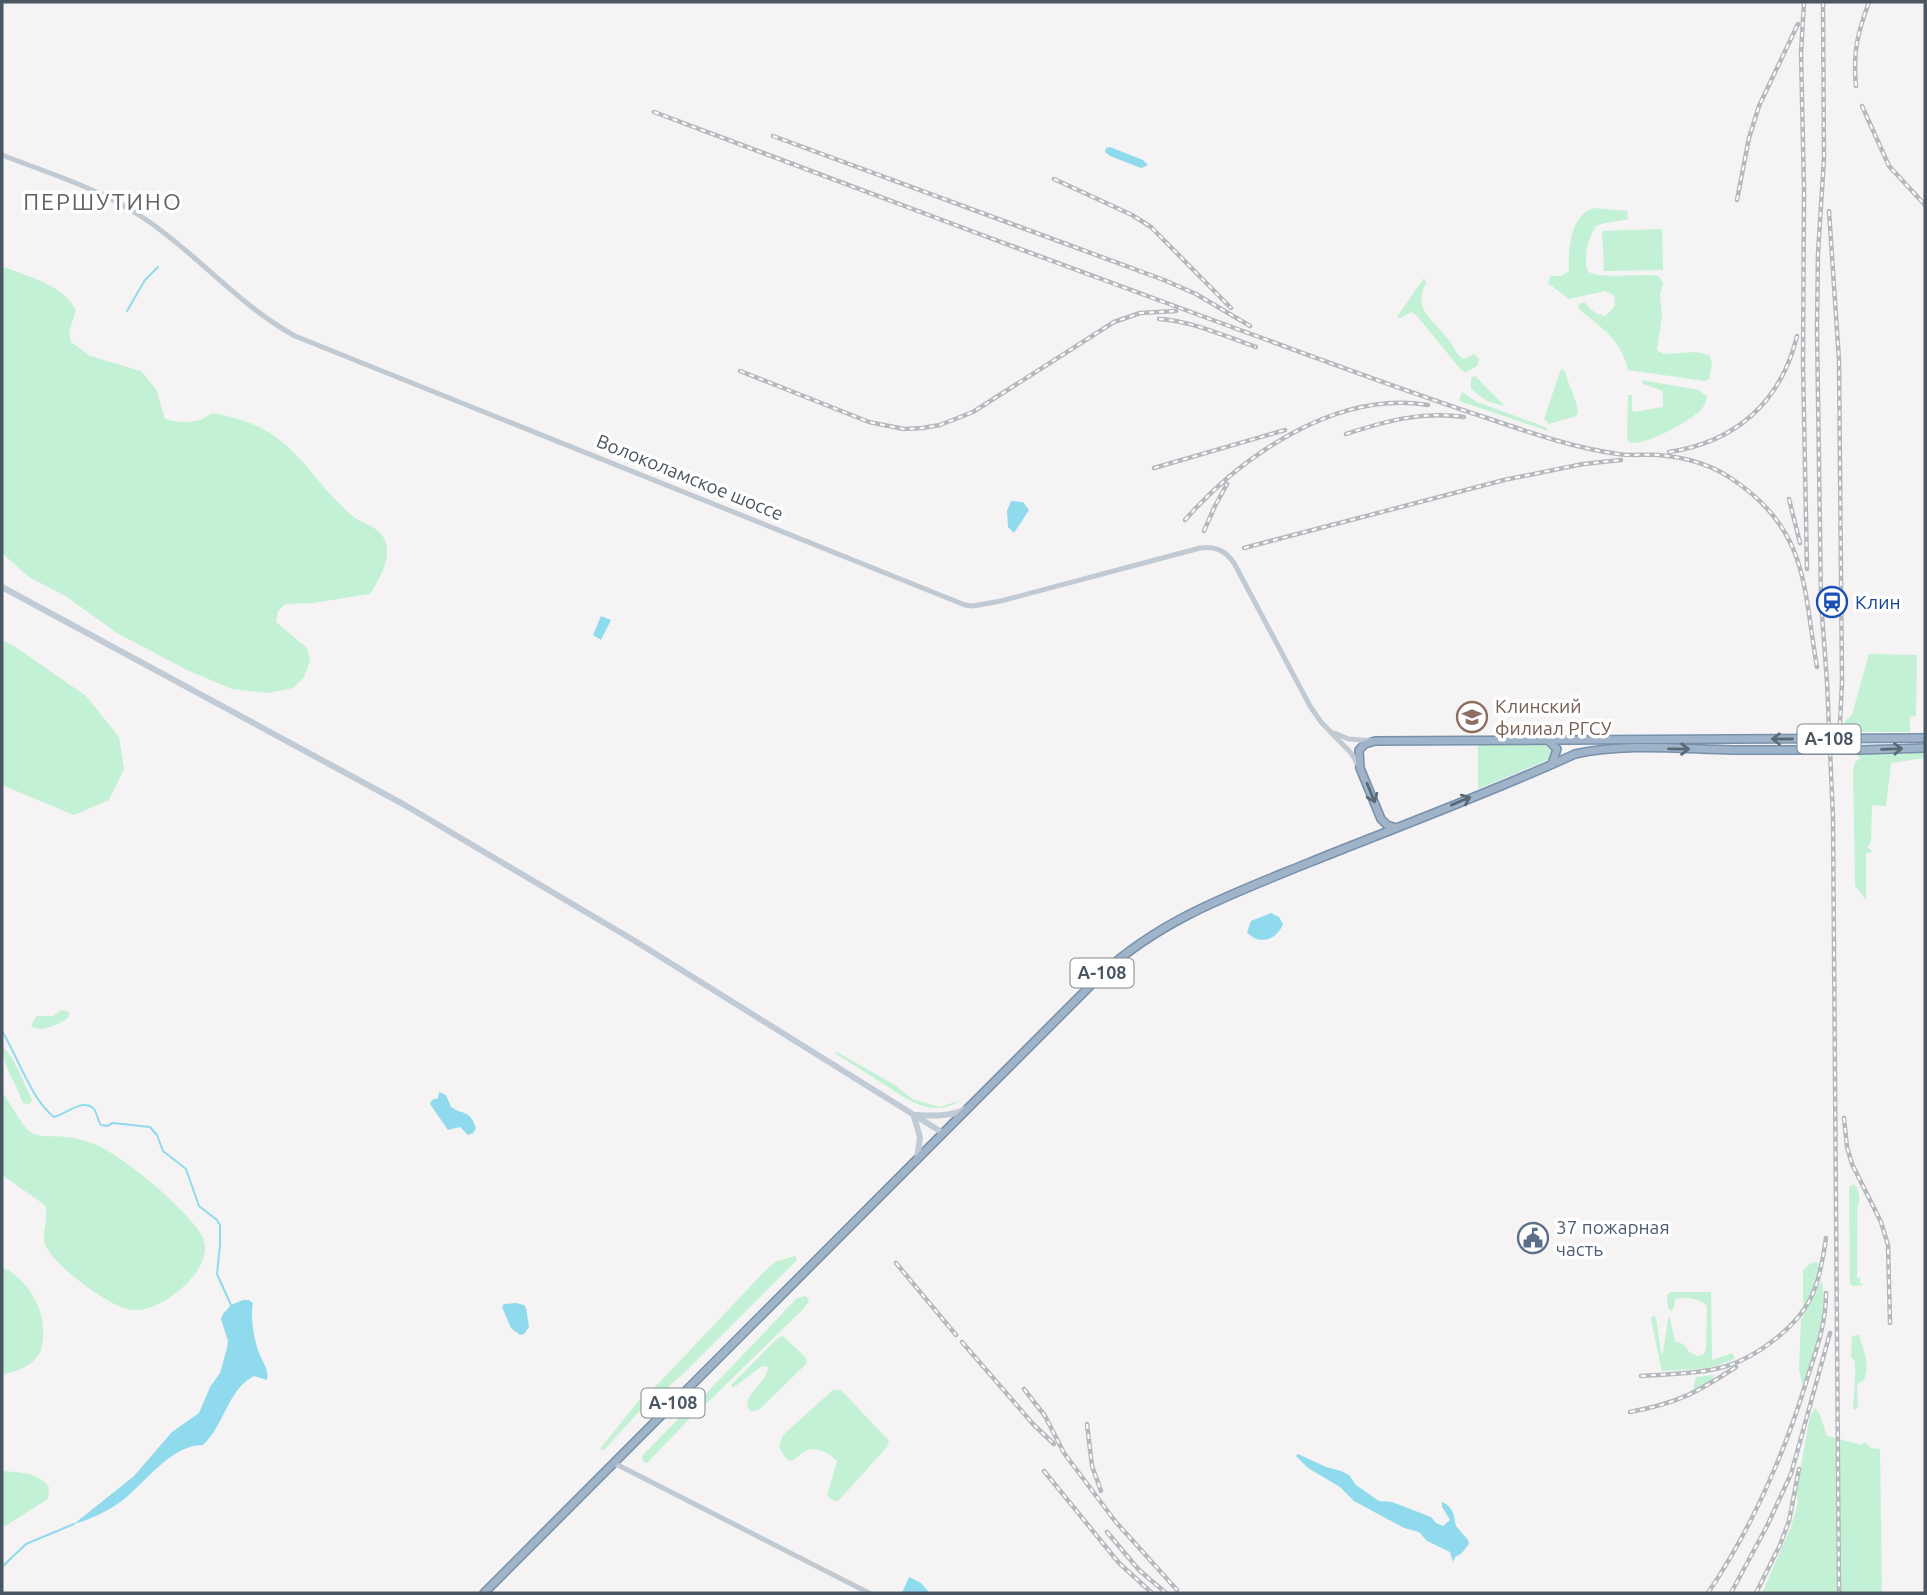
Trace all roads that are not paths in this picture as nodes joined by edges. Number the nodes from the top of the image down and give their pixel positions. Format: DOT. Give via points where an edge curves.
graph roads {
  1 [pos="2,155"];
  2 [pos="2,587"];
  3 [pos="1321,722"];
  4 [pos="1925,738"];
  5 [pos="1548,740"];
  6 [pos="1375,741"];
  7 [pos="1925,748"];
  8 [pos="1552,765"];
  9 [pos="1360,768"];
  10 [pos="1381,819"];
  11 [pos="1399,828"];
  12 [pos="1375,837"];
  13 [pos="968,1108"];
  14 [pos="913,1115"];
  15 [pos="943,1133"];
  16 [pos="917,1160"];
  17 [pos="614,1463"];
  18 [pos="484,1593"];
  19 [pos="869,1593"];
  1 -- 3 [label="street, Волоколамское шоссе" via="115,201 147,220 264,317 295,336 965,605 1001,601 1200,548 1217,548 1234,563"];
  2 -- 14 [label="main road" via="404,804 635,941"];
  3 -- 6 [label="street" via="1343,738"];
  3 -- 9 [label="street, Волоколамское шоссе"];
  4 -- 5 [label="highway, А-108, one-way, bridge"];
  5 -- 6 [label="highway, А-108"];
  5 -- 8 [label="highway" via="1557,749"];
  6 -- 9 [label="highway" via="1359,750"];
  8 -- 7 [label="highway, А-108, one-way, bridge" via="1594,750"];
  11 -- 8 [label="highway, А-108, one-way"];
  9 -- 10 [label="highway, one-way"];
  10 -- 11 [label="highway"];
  10 -- 12 [label="highway"];
  11 -- 12 [label="highway, А-108"];
  12 -- 13 [label="highway, А-108" via="1232,894 1138,943"];
  13 -- 14 [label="main road" via="941,1116"];
  13 -- 15 [label="highway, А-108"];
  14 -- 15 [label="main road"];
  14 -- 16 [label="main road" via="920,1137"];
  15 -- 16 [label="highway, А-108"];
  16 -- 17 [label="highway, А-108"];
  17 -- 18 [label="highway, А-108"];
  17 -- 19 [label="street"];
}
